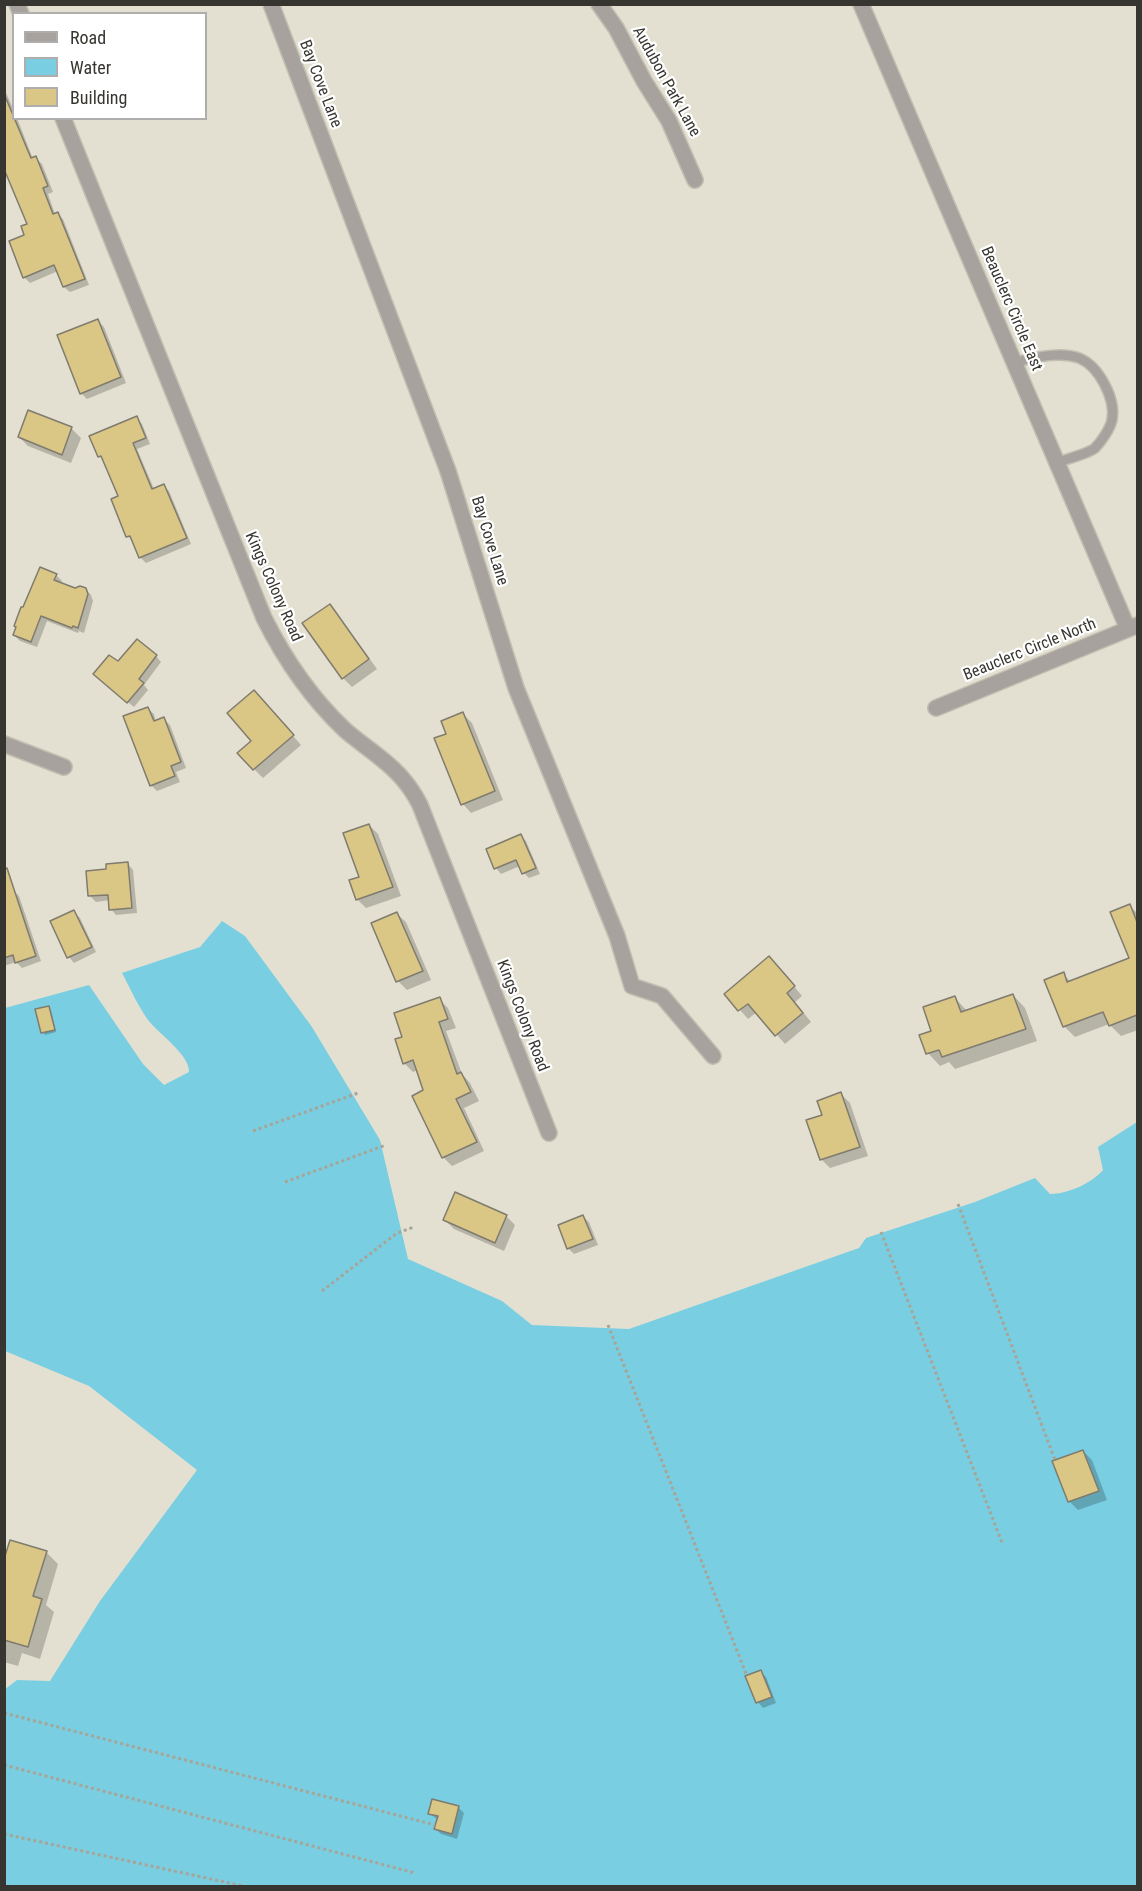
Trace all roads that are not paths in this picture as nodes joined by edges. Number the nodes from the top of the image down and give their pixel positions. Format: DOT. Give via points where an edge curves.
graph roads {
  1 [pos="271,4"];
  2 [pos="599,4"];
  3 [pos="861,4"];
  4 [pos="64,120"];
  5 [pos="694,180"];
  6 [pos="1015,362"];
  7 [pos="1056,463"];
  8 [pos="1133,627"];
  9 [pos="936,708"];
  10 [pos="4,744"];
  11 [pos="64,767"];
  12 [pos="713,1056"];
  13 [pos="549,1133"];
  1 -- 12 [label="street, Bay Cove Lane" via="448,471 516,687 617,936 632,986 662,996"];
  2 -- 5 [label="street, Audubon Park Lane" via="669,121"];
  3 -- 6 [label="street, Beauclerc Circle East"];
  4 -- 13 [label="street, Kings Colony Road" via="264,618 309,691 343,728 402,778 420,805"];
  6 -- 7 [label="street, Beauclerc Circle East"];
  6 -- 7 [label="lane" via="1059,354 1079,358 1104,380 1112,420 1105,435 1094,449"];
  7 -- 8 [label="street, Beauclerc Circle East"];
  8 -- 9 [label="street, Beauclerc Circle North"];
  10 -- 11 [label="street"];
}
